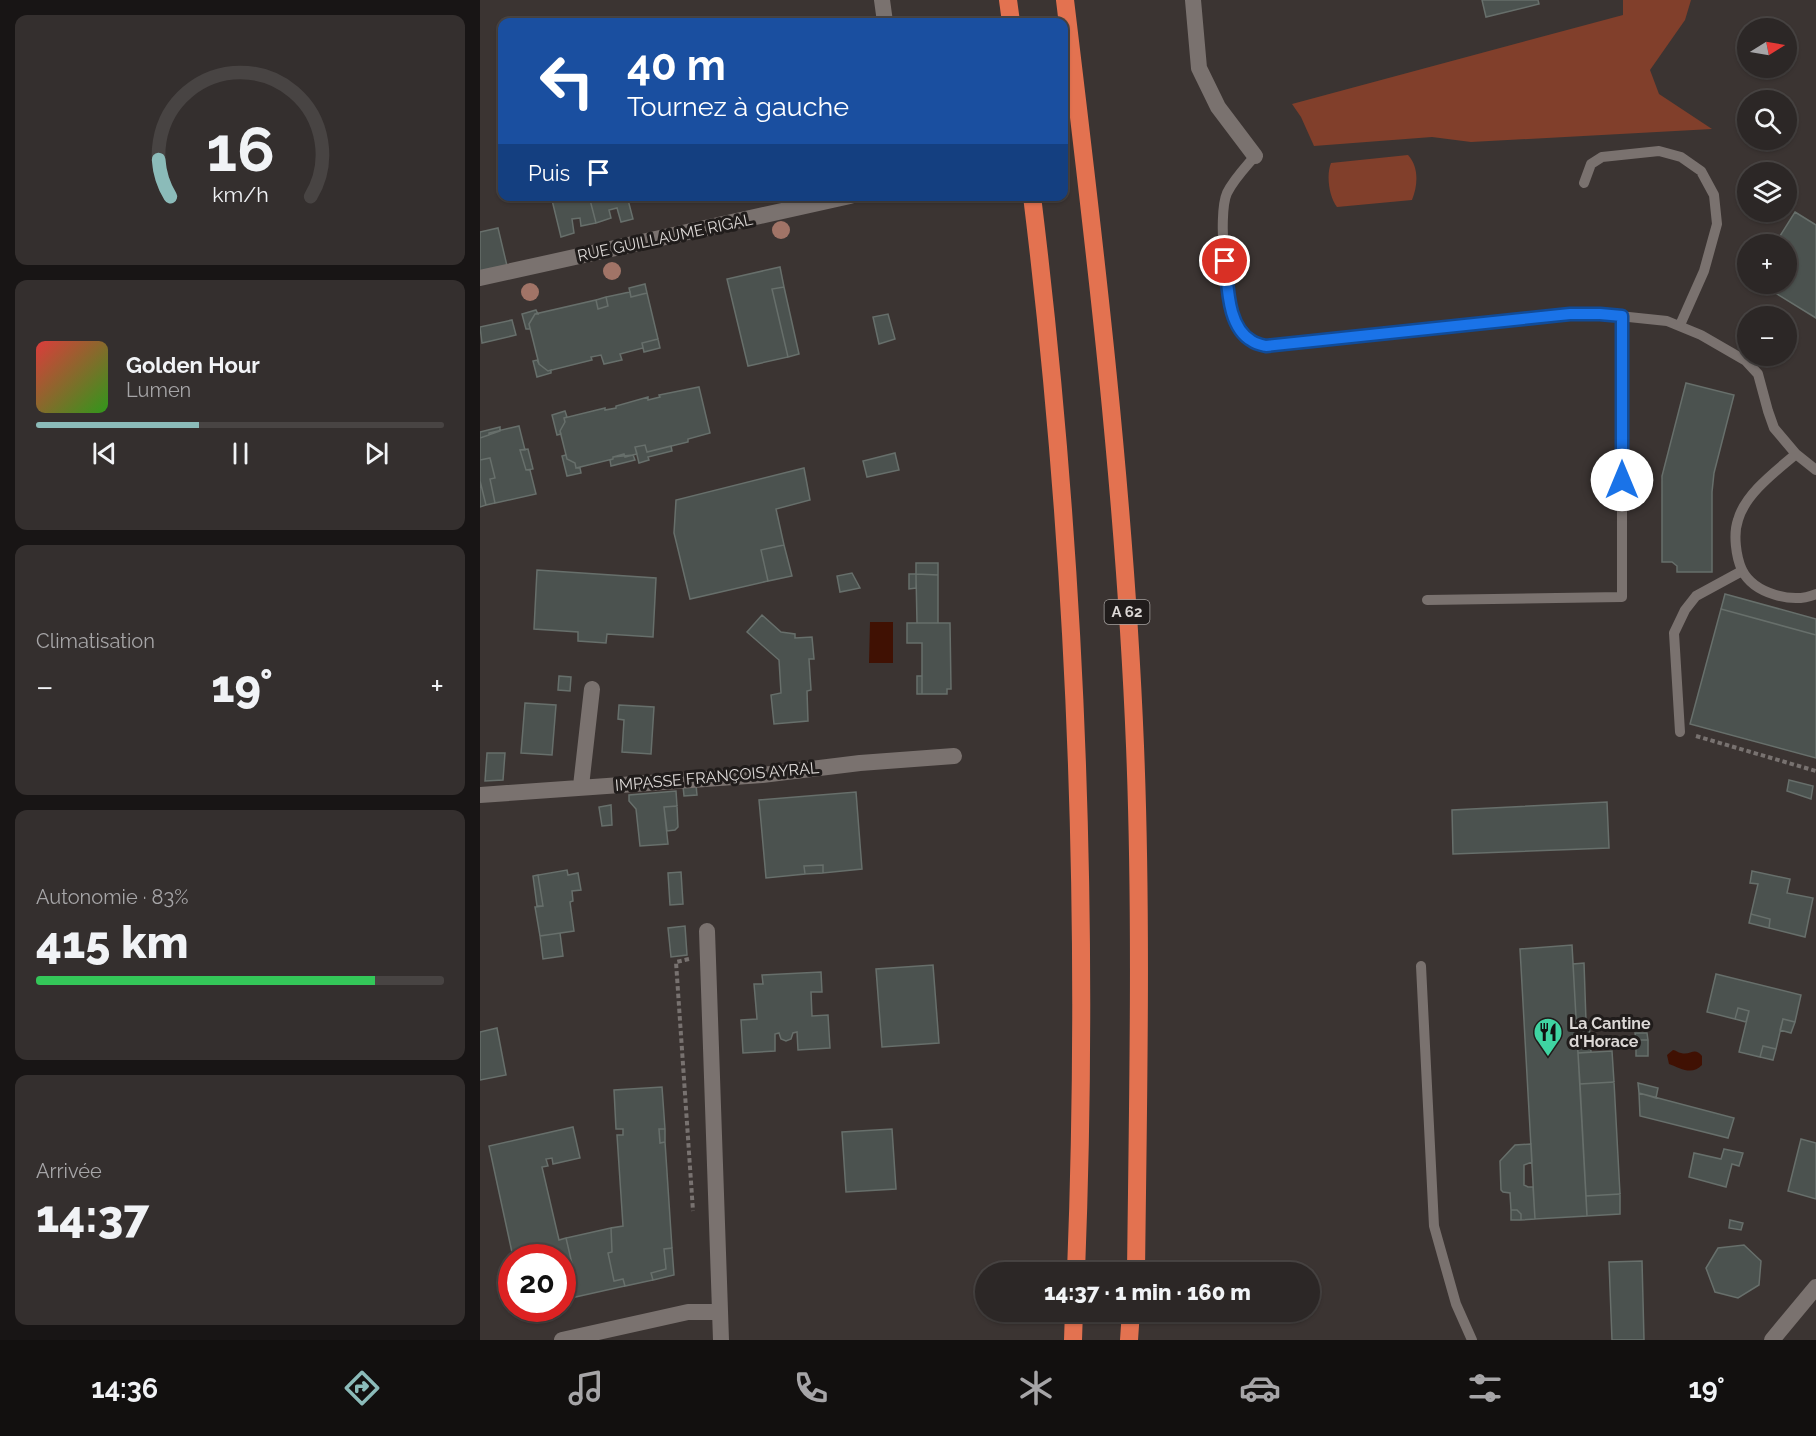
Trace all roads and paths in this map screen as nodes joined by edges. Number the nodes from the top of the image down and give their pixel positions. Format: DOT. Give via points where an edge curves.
graph roads {
  1 [pos="882,0"];
  2 [pos="1008,0"];
  3 [pos="1065,0"];
  4 [pos="1192,0"];
  5 [pos="884,18"];
  6 [pos="1010,18"];
  7 [pos="1067,18"];
  8 [pos="1068,24"];
  9 [pos="1255,156"];
  10 [pos="1584,183"];
  11 [pos="827,201"];
  12 [pos="1032,201"];
  13 [pos="480,278"];
  14 [pos="1622,316"];
  15 [pos="1680,325"];
  16 [pos="1796,454"];
  17 [pos="1816,470"];
  18 [pos="1742,571"];
  19 [pos="1816,594"];
  20 [pos="1427,600"];
  21 [pos="592,689"];
  22 [pos="1680,732"];
  23 [pos="954,756"];
  24 [pos="1816,771"];
  25 [pos="581,786"];
  26 [pos="480,795"];
  27 [pos="707,931"];
  28 [pos="708,955"];
  29 [pos="1421,966"];
  30 [pos="694,1220"];
  31 [pos="1076,1262"];
  32 [pos="1135,1262"];
  33 [pos="1816,1287"];
  34 [pos="719,1312"];
  35 [pos="1074,1322"];
  36 [pos="1132,1322"];
  37 [pos="1134,1322"];
  38 [pos="1073,1339"];
  39 [pos="562,1340"];
  40 [pos="721,1340"];
  41 [pos="1130,1340"];
  42 [pos="1135,1340"];
  43 [pos="1472,1340"];
  44 [pos="1772,1340"];
  1 -- 5 [label="street"];
  2 -- 6 [label="highway"];
  3 -- 7 [label="highway, A 62"];
  4 -- 9 [label="street" via="1199,68 1218,107"];
  8 -- 32 [label="highway, A 62" via="1095,245 1121,517 1135,747"];
  9 -- 14 [label="lane" via="1227,194 1222,217 1232,310 1239,328 1251,341 1266,346 1570,314"];
  10 -- 15 [label="lane" via="1591,164 1602,157 1659,151 1681,157 1701,171 1714,195 1717,224 1704,272"];
  11 -- 13 [label="street, RUE GUILLAUME RIGAL"];
  12 -- 31 [label="highway" via="1065,534 1076,750 1083,954"];
  14 -- 15 [label="lane"];
  14 -- 20 [label="lane" via="1622,597"];
  15 -- 16 [label="lane" via="1746,361 1758,374 1774,428"];
  16 -- 17 [label="lane"];
  16 -- 18 [label="lane" via="1761,484 1738,520 1736,544"];
  18 -- 19 [label="lane" via="1758,587 1783,597 1807,598"];
  18 -- 22 [label="lane" via="1696,596 1674,633"];
  21 -- 25 [label="street"];
  22 -- 24 [label="path"];
  23 -- 25 [label="street, IMPASSE FRANÇOIS AYRAL" via="762,775"];
  25 -- 26 [label="street, IMPASSE FRANÇOIS AYRAL"];
  27 -- 28 [label="street"];
  28 -- 30 [label="path" via="676,962"];
  28 -- 34 [label="street"];
  29 -- 43 [label="lane" via="1434,1226 1456,1304"];
  33 -- 44 [label="street"];
  34 -- 39 [label="street" via="688,1312"];
  34 -- 40 [label="street"];
  35 -- 38 [label="highway"];
  36 -- 41 [label="highway"];
  37 -- 42 [label="highway"];
}
